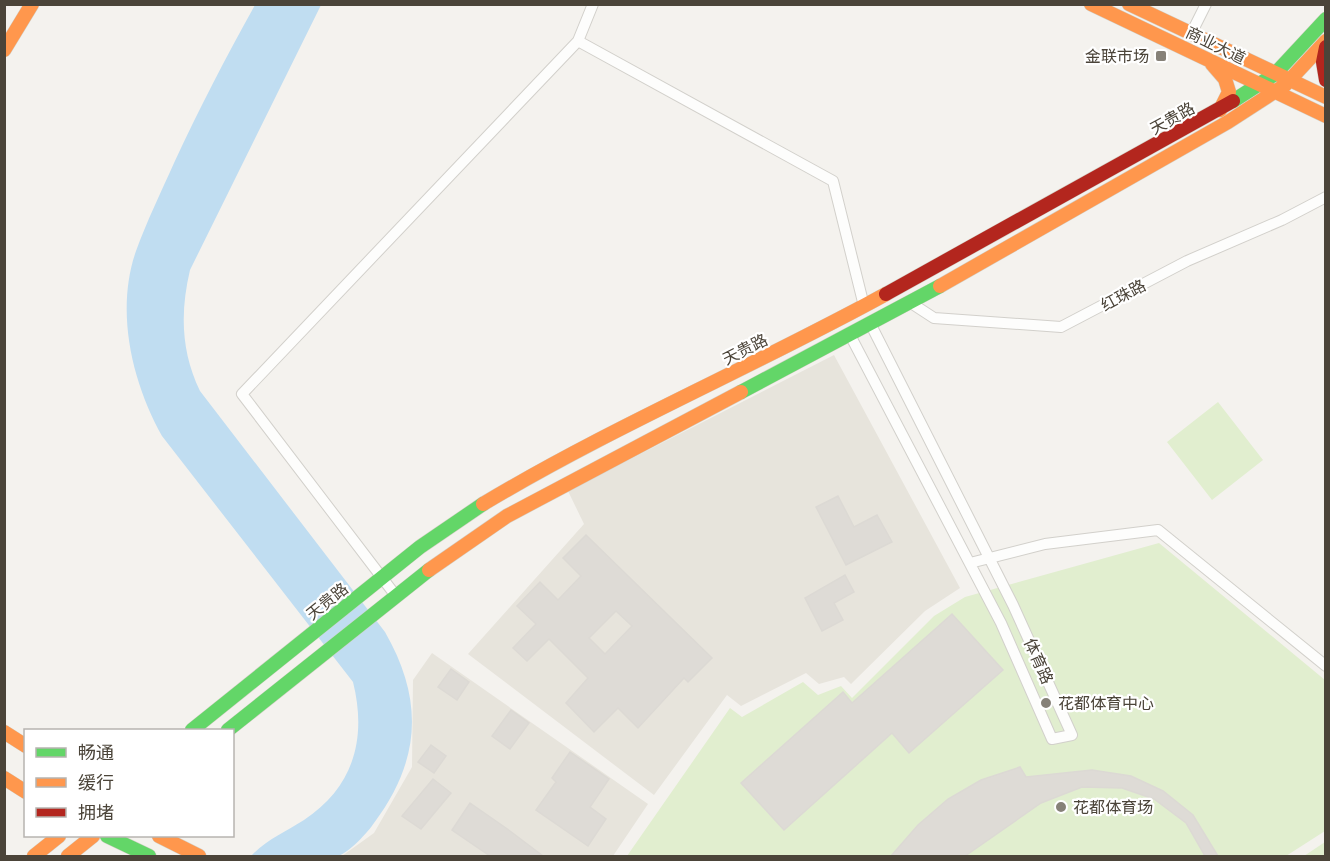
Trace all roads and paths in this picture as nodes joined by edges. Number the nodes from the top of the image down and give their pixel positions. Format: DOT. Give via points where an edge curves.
graph roads {
  1 [pos="32,4"];
  2 [pos="593,4"];
  3 [pos="1091,4"];
  4 [pos="1129,4"];
  5 [pos="1206,4"];
  6 [pos="1326,19"];
  7 [pos="1191,34"];
  8 [pos="578,41"];
  9 [pos="1326,41"];
  10 [pos="1326,47"];
  11 [pos="4,50"];
  12 [pos="1207,59"];
  13 [pos="1275,74"];
  14 [pos="1290,80"];
  15 [pos="1326,80"];
  16 [pos="1260,85"];
  17 [pos="1274,93"];
  18 [pos="1326,97"];
  19 [pos="1220,110"];
  20 [pos="1326,116"];
  21 [pos="1326,197"];
  22 [pos="910,303"];
  23 [pos="864,306"];
  24 [pos="871,325"];
  25 [pos="850,335"];
  26 [pos="989,558"];
  27 [pos="970,563"];
  28 [pos="382,578"];
  29 [pos="396,596"];
  30 [pos="1326,666"];
  31 [pos="193,729"];
  32 [pos="229,729"];
  33 [pos="4,732"];
  34 [pos="24,745"];
  35 [pos="4,778"];
  36 [pos="24,791"];
  37 [pos="57,837"];
  38 [pos="92,837"];
  39 [pos="109,837"];
  40 [pos="161,837"];
  41 [pos="34,856"];
  42 [pos="68,856"];
  43 [pos="149,856"];
  44 [pos="199,856"];
  1 -- 11 [label="main road"];
  2 -- 8 [label="street"];
  3 -- 12 [label="main road, 商业大道"];
  4 -- 7 [label="main road, 商业大道"];
  5 -- 7 [label="street"];
  6 -- 13 [label="main road, 天贵路"];
  7 -- 13 [label="main road, 商业大道"];
  8 -- 23 [label="street" via="833,181"];
  8 -- 28 [label="street" via="242,394"];
  9 -- 14 [label="main road, 天贵路"];
  10 -- 15 [label="main road"];
  12 -- 16 [label="main road, 商业大道"];
  12 -- 19 [label="main road" via="1220,71 1227,86 1227,99"];
  13 -- 14 [label="main road, 商业大道"];
  13 -- 16 [label="main road, 天贵路"];
  14 -- 17 [label="main road, 天贵路"];
  14 -- 18 [label="main road, 商业大道"];
  16 -- 17 [label="main road, 商业大道"];
  16 -- 19 [label="main road, 天贵路"];
  17 -- 20 [label="main road, 商业大道"];
  17 -- 22 [label="main road, 天贵路"];
  19 -- 23 [label="main road, 天贵路"];
  21 -- 22 [label="street, 红珠路" via="1187,261 1061,327 934,318"];
  22 -- 24 [label="main road, 天贵路"];
  23 -- 28 [label="main road, 天贵路" via="530,476 453,524"];
  24 -- 25 [label="main road, 天贵路"];
  24 -- 26 [label="street, 体育路"];
  25 -- 27 [label="street, 体育路"];
  25 -- 29 [label="main road, 天贵路" via="546,493 474,537"];
  26 -- 27 [label="street"];
  26 -- 27 [label="street, 体育路" via="1071,735 1052,739"];
  26 -- 30 [label="street" via="1045,544 1158,530"];
  28 -- 29 [label="street"];
  28 -- 31 [label="main road, 天贵路"];
  29 -- 32 [label="main road, 天贵路"];
  33 -- 34 [label="main road"];
  35 -- 36 [label="main road"];
  37 -- 41 [label="main road"];
  38 -- 42 [label="main road"];
  39 -- 43 [label="main road"];
  40 -- 44 [label="main road"];
}
